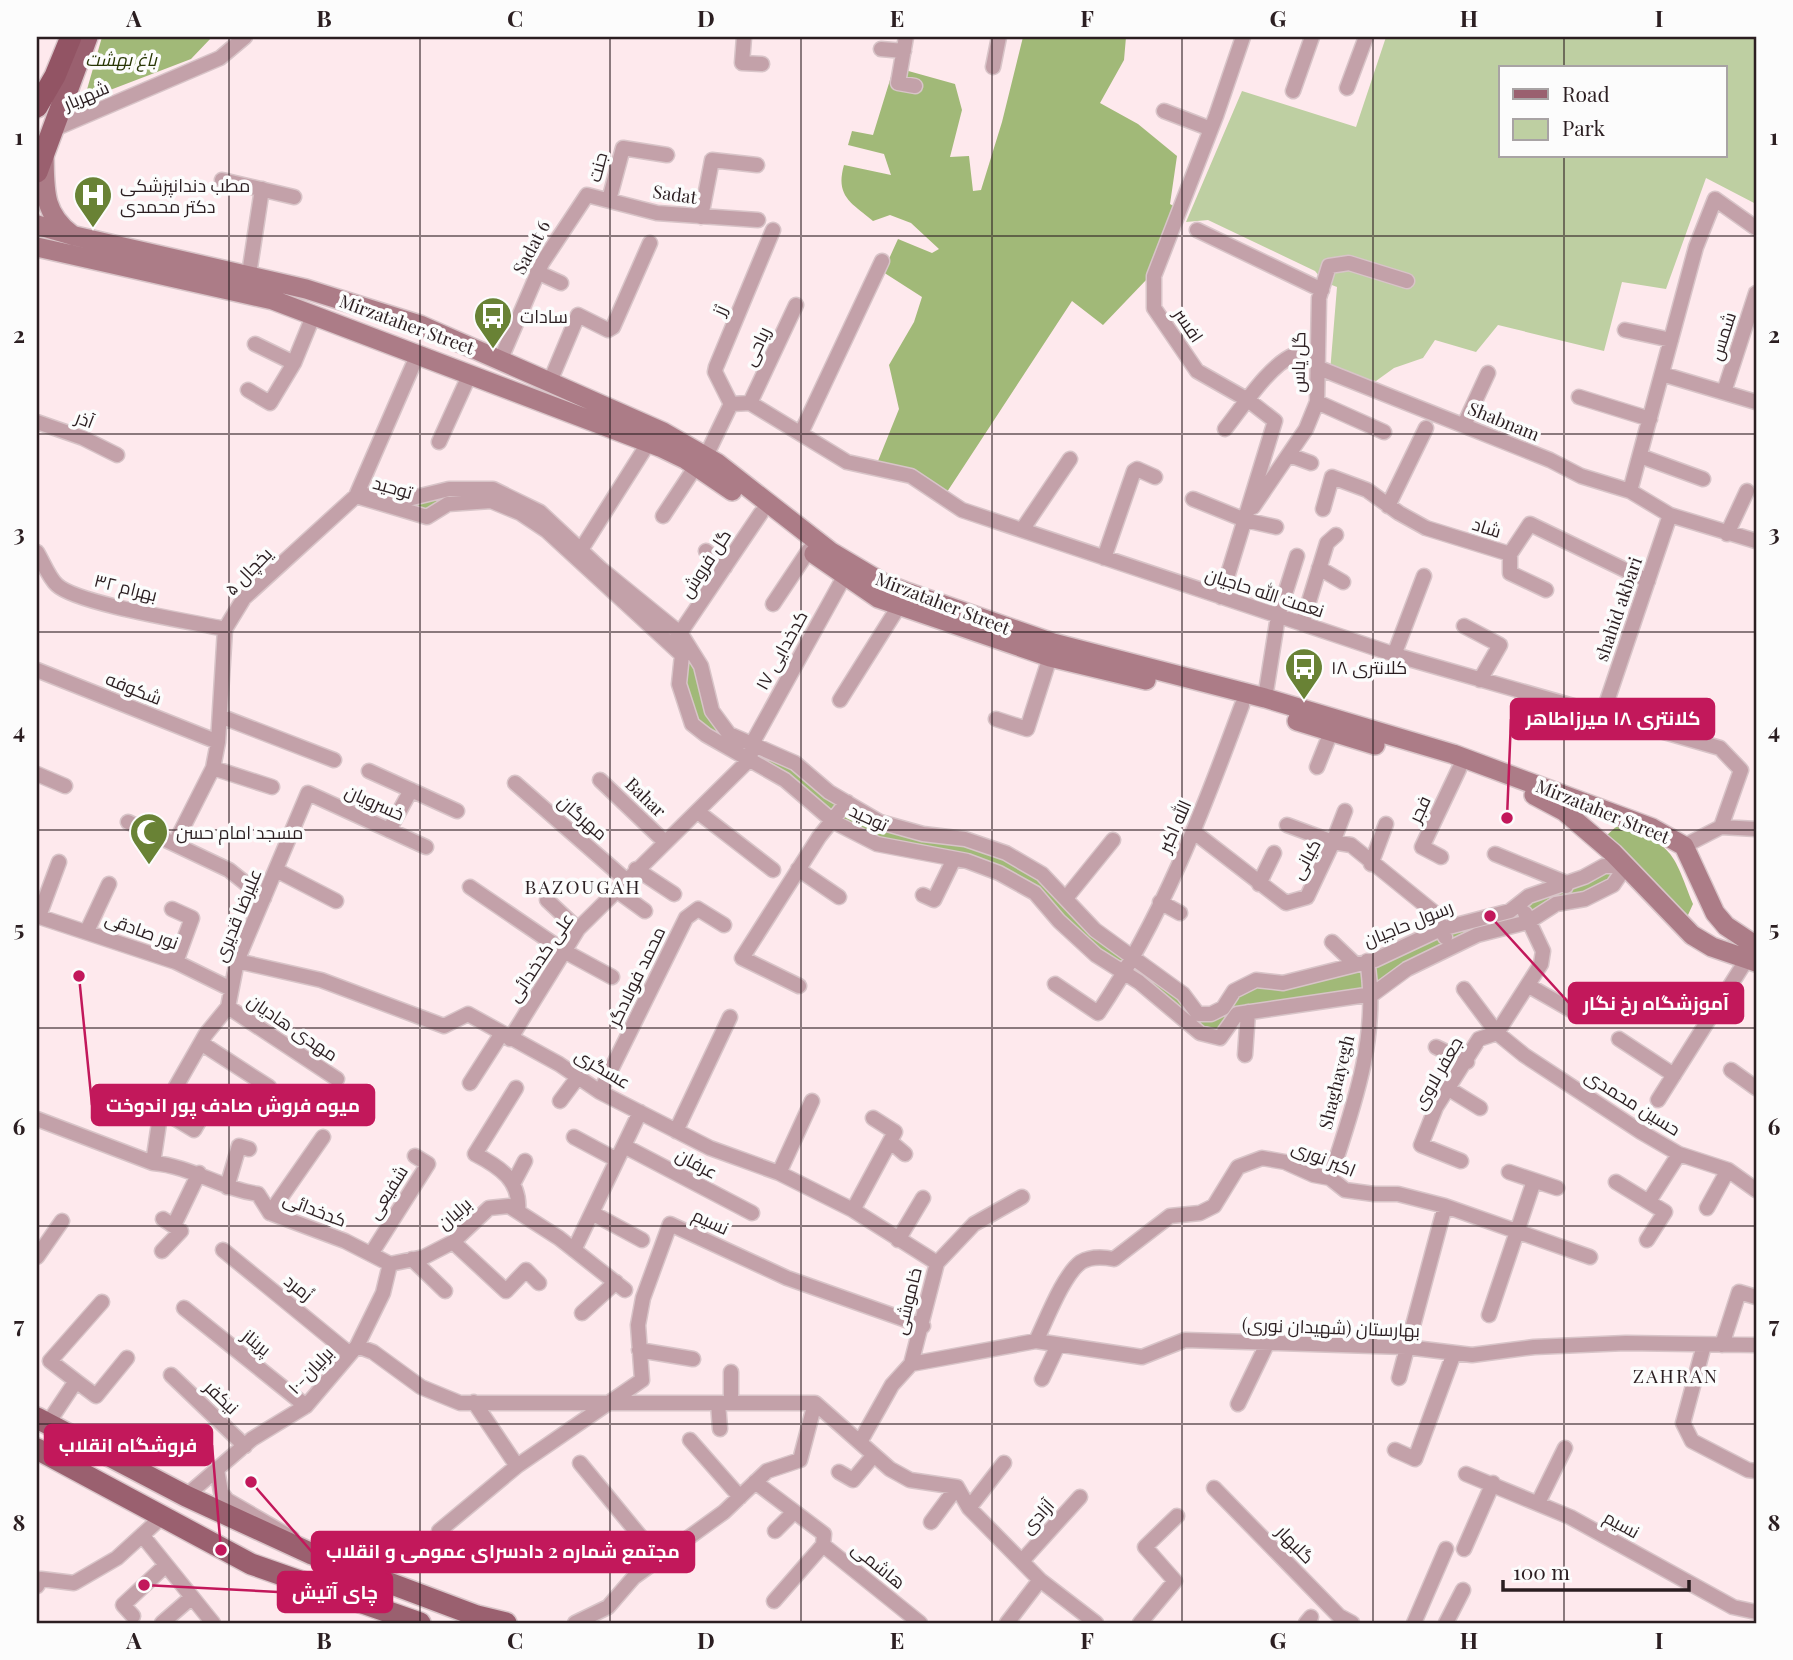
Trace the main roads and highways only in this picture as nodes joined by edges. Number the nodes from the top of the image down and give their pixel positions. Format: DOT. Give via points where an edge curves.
graph roads {
  1 [pos="61,37"];
  2 [pos="71,37"];
  3 [pos="87,37"];
  4 [pos="37,106"];
  5 [pos="49,123"];
  6 [pos="40,163"];
  7 [pos="37,225"];
  8 [pos="75,236"];
  9 [pos="37,247"];
  10 [pos="82,257"];
  11 [pos="37,258"];
  12 [pos="358,303"];
  13 [pos="350,329"];
  14 [pos="480,350"];
  15 [pos="470,376"];
  16 [pos="701,461"];
  17 [pos="1613,813"];
  18 [pos="1596,838"];
  19 [pos="1710,901"];
  20 [pos="1682,926"];
  21 [pos="1753,955"];
  22 [pos="42,1421"];
  23 [pos="37,1449"];
  24 [pos="231,1514"];
  25 [pos="213,1542"];
  26 [pos="420,1623"];
  27 [pos="506,1623"];
  1 -- 4 [label="highway"];
  2 -- 4 [label="highway"];
  3 -- 5 [label="main road"];
  5 -- 6 [label="main road"];
  6 -- 8 [label="main road" via="55,222"];
  7 -- 8 [label="main road, Mirzataher Street"];
  8 -- 12 [label="main road, Mirzataher Street"];
  9 -- 10 [label="main road, Mirzataher Street"];
  10 -- 11 [label="main road"];
  10 -- 13 [label="main road, Mirzataher Street" via="235,290"];
  12 -- 13 [label="main road" via="347,318"];
  12 -- 14 [label="main road, Mirzataher Street"];
  13 -- 15 [label="main road, Mirzataher Street"];
  14 -- 15 [label="main road" via="478,367"];
  14 -- 16 [label="main road, Mirzataher Street" via="663,432"];
  15 -- 16 [label="main road, Mirzataher Street"];
  16 -- 17 [label="main road, Mirzataher Street" via="883,583 1054,643 1265,698 1464,758"];
  16 -- 18 [label="main road, Mirzataher Street" via="761,513 878,598 1050,657 1242,705 1459,769 1548,800"];
  17 -- 18 [label="main road" via="1604,820"];
  17 -- 19 [label="main road, Mirzataher Street" via="1684,846"];
  18 -- 20 [label="main road, Mirzataher Street"];
  19 -- 20 [label="main road" via="1693,923"];
  19 -- 21 [label="main road, Mirzataher Street"];
  20 -- 21 [label="main road, Mirzataher Street" via="1712,947"];
  22 -- 24 [label="main road" via="186,1496"];
  23 -- 25 [label="main road"];
  24 -- 25 [label="main road"];
  24 -- 27 [label="main road" via="312,1554"];
  25 -- 26 [label="main road" via="296,1582"];
}
